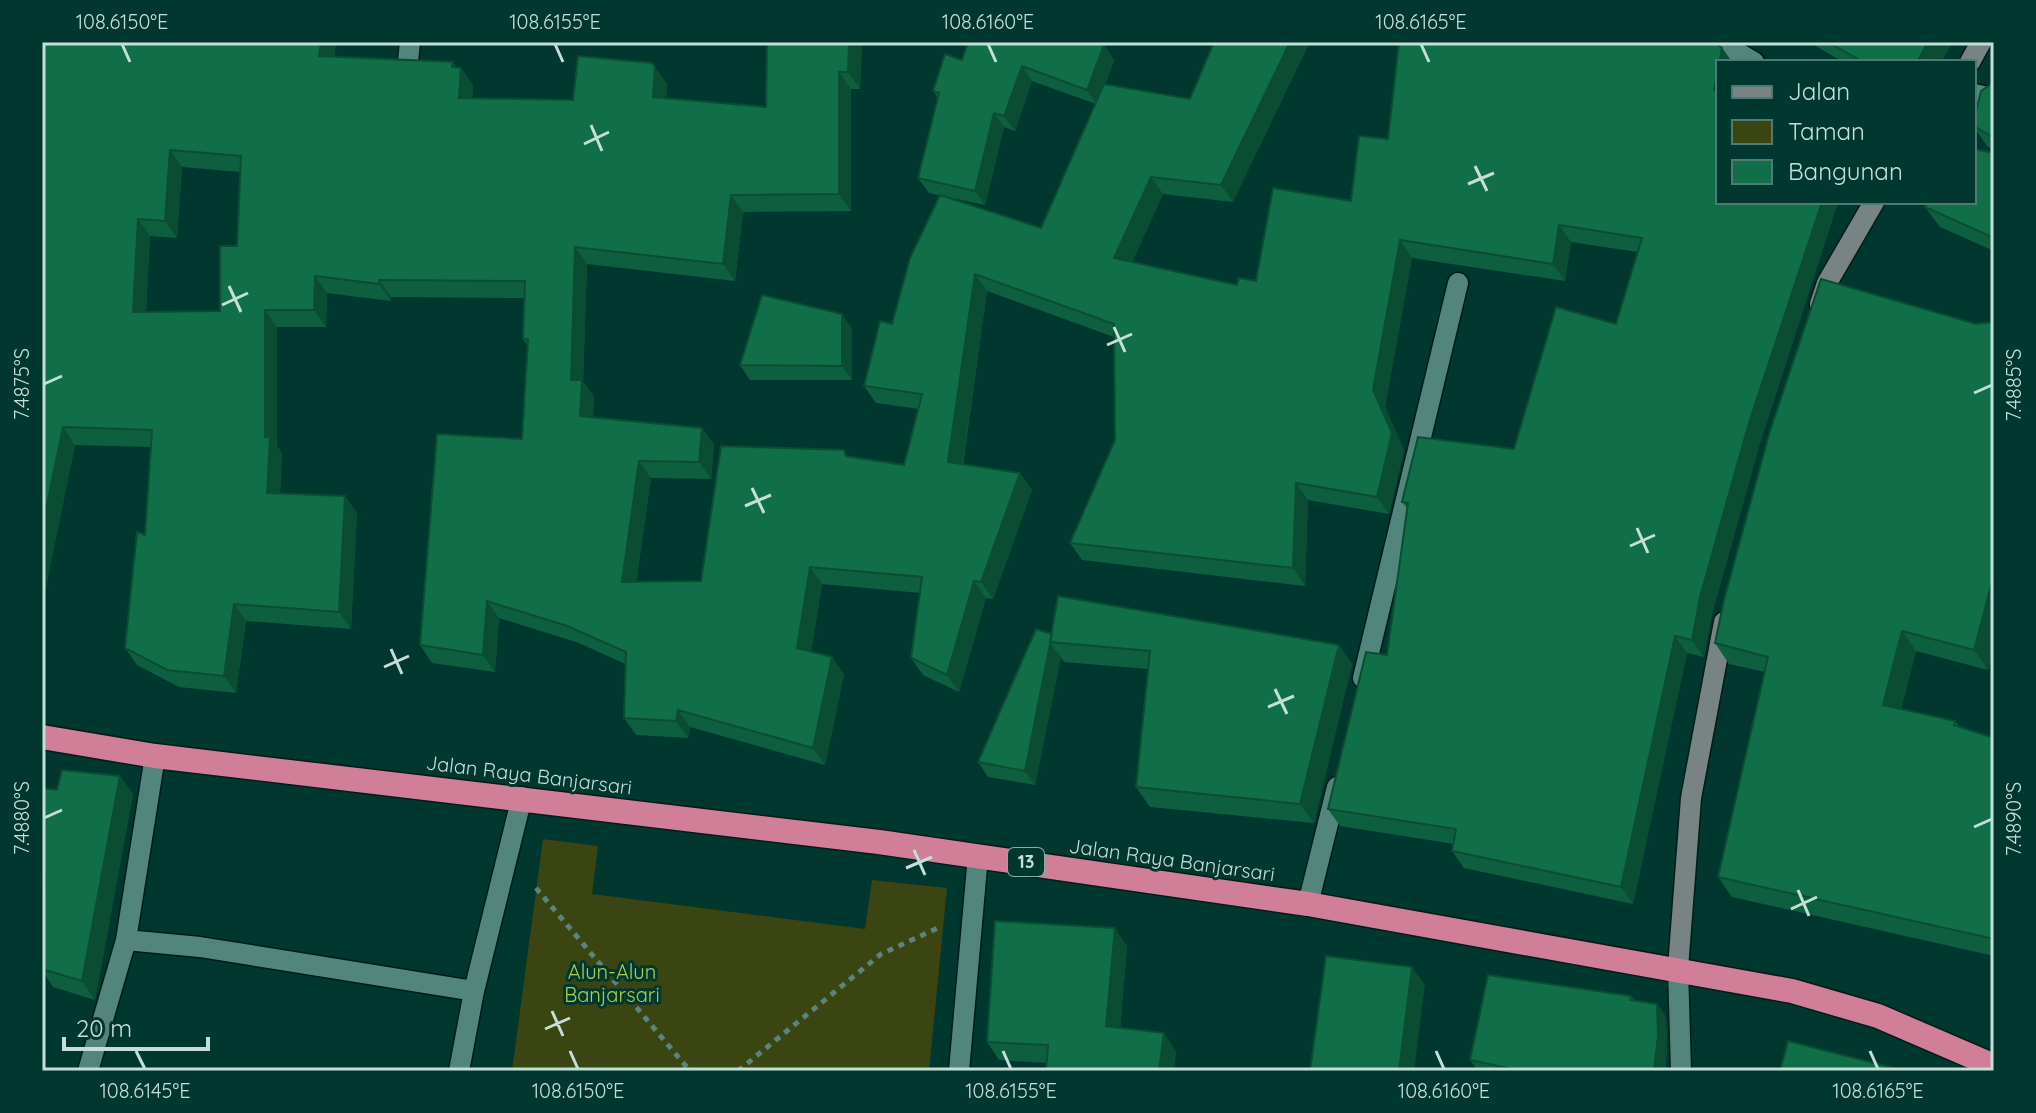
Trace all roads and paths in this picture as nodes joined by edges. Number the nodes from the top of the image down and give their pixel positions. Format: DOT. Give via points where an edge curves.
graph roads {
  1 [pos="1720,42"];
  2 [pos="1981,42"];
  3 [pos="1749,53"];
  4 [pos="1971,60"];
  5 [pos="1873,204"];
  6 [pos="1458,283"];
  7 [pos="1812,328"];
  8 [pos="1729,603"];
  9 [pos="1357,702"];
  10 [pos="42,737"];
  11 [pos="155,756"];
  12 [pos="1342,764"];
  13 [pos="522,797"];
  14 [pos="508,855"];
  15 [pos="978,855"];
  16 [pos="1308,904"];
  17 [pos="973,915"];
  18 [pos="126,940"];
  19 [pos="1678,968"];
  20 [pos="474,991"];
  21 [pos="1994,1066"];
  22 [pos="88,1071"];
  23 [pos="459,1071"];
  24 [pos="690,1071"];
  25 [pos="738,1071"];
  26 [pos="959,1071"];
  27 [pos="1681,1071"];
  1 -- 3 [label="street"];
  2 -- 4 [label="street"];
  5 -- 7 [label="street"];
  6 -- 9 [label="street"];
  8 -- 19 [label="street" via="1691,798"];
  10 -- 11 [label="highway, Jalan Raya Banjarsari / 13"];
  11 -- 13 [label="highway, Jalan Raya Banjarsari / 13"];
  11 -- 18 [label="street"];
  12 -- 16 [label="street"];
  13 -- 14 [label="street"];
  13 -- 15 [label="highway, Jalan Raya Banjarsari / 13"];
  14 -- 20 [label="street"];
  14 -- 24 [label="path"];
  15 -- 16 [label="highway, Jalan Raya Banjarsari / 13"];
  15 -- 17 [label="street"];
  16 -- 19 [label="highway, Jalan Raya Banjarsari / 13"];
  17 -- 25 [label="path" via="881,954"];
  17 -- 26 [label="street"];
  18 -- 20 [label="street"];
  18 -- 22 [label="street"];
  19 -- 21 [label="highway, Jalan Raya Banjarsari / 13" via="1792,991 1878,1016"];
  19 -- 27 [label="street"];
  20 -- 23 [label="street"];
}
